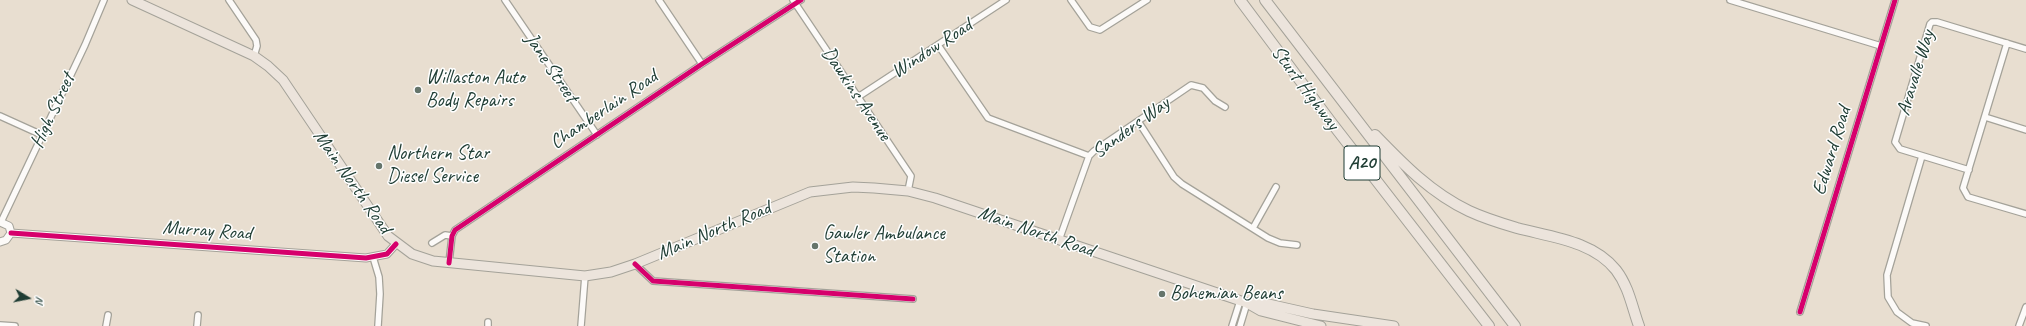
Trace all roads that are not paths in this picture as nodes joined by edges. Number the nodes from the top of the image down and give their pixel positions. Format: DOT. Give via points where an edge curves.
graph roads {
  1 [pos="104,0"];
  2 [pos="132,0"];
  3 [pos="229,0"];
  4 [pos="505,0"];
  5 [pos="659,0"];
  6 [pos="801,0"];
  7 [pos="1006,0"];
  8 [pos="1071,0"];
  9 [pos="1146,0"];
  10 [pos="1240,0"];
  11 [pos="1265,0"];
  12 [pos="1730,0"];
  13 [pos="1895,0"];
  14 [pos="794,2"];
  15 [pos="2007,43"];
  16 [pos="938,45"];
  17 [pos="1881,46"];
  18 [pos="2026,49"];
  19 [pos="254,56"];
  20 [pos="702,64"];
  21 [pos="858,97"];
  22 [pos="1340,98"];
  23 [pos="1225,106"];
  24 [pos="0,116"];
  25 [pos="1985,117"];
  26 [pos="1138,121"];
  27 [pos="2026,130"];
  28 [pos="42,135"];
  29 [pos="597,135"];
  30 [pos="1089,156"];
  31 [pos="1922,156"];
  32 [pos="1969,170"];
  33 [pos="1276,187"];
  34 [pos="908,191"];
  35 [pos="2026,214"];
  36 [pos="0,222"];
  37 [pos="1253,228"];
  38 [pos="11,233"];
  39 [pos="452,236"];
  40 [pos="1059,240"];
  41 [pos="0,242"];
  42 [pos="432,243"];
  43 [pos="396,244"];
  44 [pos="1297,245"];
  45 [pos="373,257"];
  46 [pos="449,263"];
  47 [pos="635,264"];
  48 [pos="585,276"];
  49 [pos="913,299"];
  50 [pos="1243,302"];
  51 [pos="2026,307"];
  52 [pos="1633,310"];
  53 [pos="1800,312"];
  54 [pos="108,315"];
  55 [pos="198,315"];
  56 [pos="0,325"];
  57 [pos="1488,325"];
  58 [pos="1514,325"];
  59 [pos="15,326"];
  60 [pos="106,326"];
  61 [pos="197,326"];
  62 [pos="378,326"];
  63 [pos="581,326"];
  64 [pos="1232,326"];
  65 [pos="1240,326"];
  66 [pos="1321,326"];
  67 [pos="1394,326"];
  68 [pos="1632,326"];
  69 [pos="1639,326"];
  70 [pos="1926,326"];
  71 [pos="2019,326"];
  1 -- 28 [label="street, High Street"];
  2 -- 19 [label="main road, Main North Road"];
  3 -- 19 [label="street" via="256,40"];
  4 -- 29 [label="street, Jane Street"];
  5 -- 20 [label="street"];
  6 -- 14 [label="street, Chamberlain Road"];
  7 -- 16 [label="street, Window Road"];
  8 -- 9 [label="street" via="1090,28 1100,30"];
  10 -- 57 [label="highway, Sturt Highway / A20" via="1326,116"];
  11 -- 22 [label="highway, Sturt Highway / A20"];
  12 -- 17 [label="street"];
  13 -- 17 [label="street, Edward Road"];
  14 -- 20 [label="street, Chamberlain Road"];
  14 -- 21 [label="street, Dawkins Avenue"];
  15 -- 18 [label="street, Aravalle Way"];
  15 -- 25 [label="street"];
  15 -- 31 [label="street, Aravalle Way" via="1937,22 1930,24 1895,142 1900,149"];
  16 -- 21 [label="street, Window Road"];
  16 -- 30 [label="street" via="988,118"];
  17 -- 53 [label="street, Edward Road"];
  19 -- 43 [label="main road, Main North Road" via="282,80 388,236"];
  20 -- 29 [label="street, Chamberlain Road"];
  21 -- 34 [label="street, Dawkins Avenue" via="911,176"];
  22 -- 52 [label="highway" via="1406,168 1446,198 1496,222 1569,241 1598,254 1621,278"];
  22 -- 58 [label="highway, Sturt Highway / A20"];
  23 -- 26 [label="street, Sanders Way" via="1214,101 1204,88 1191,85"];
  24 -- 28 [label="street"];
  25 -- 27 [label="street"];
  25 -- 32 [label="street"];
  26 -- 30 [label="street, Sanders Way"];
  26 -- 37 [label="street" via="1174,177"];
  28 -- 36 [label="street, High Street"];
  29 -- 39 [label="street, Chamberlain Road" via="455,230"];
  30 -- 40 [label="street, Sanders Way"];
  31 -- 32 [label="street, Aravalle Way"];
  31 -- 70 [label="street" via="1887,275 1888,297 1897,312 1912,323"];
  32 -- 35 [label="street" via="1963,188 1968,197"];
  33 -- 37 [label="street"];
  34 -- 40 [label="main road, Main North Road"];
  34 -- 47 [label="main road, Main North Road" via="853,187 810,192"];
  36 -- 38 [label="street" via="9,226"];
  37 -- 44 [label="street" via="1280,243"];
  38 -- 41 [label="street" via="6,240"];
  38 -- 45 [label="street, Murray Road"];
  39 -- 42 [label="street, Chamberlain Road" via="444,235"];
  39 -- 46 [label="street"];
  40 -- 50 [label="main road, Main North Road"];
  43 -- 45 [label="street, Murray Road" via="387,254"];
  43 -- 46 [label="main road, Main North Road" via="412,254"];
  45 -- 62 [label="street" via="380,294"];
  46 -- 48 [label="main road, Main North Road"];
  47 -- 48 [label="main road, Main North Road" via="611,272"];
  47 -- 49 [label="street" via="653,281"];
  48 -- 63 [label="street"];
  50 -- 64 [label="street"];
  50 -- 65 [label="street"];
  50 -- 66 [label="main road, Main North Road" via="1261,311"];
  50 -- 67 [label="main road, Main North Road" via="1264,302 1313,314"];
  51 -- 71 [label="street"];
  52 -- 68 [label="highway"];
  52 -- 69 [label="highway"];
  54 -- 60 [label="street"];
  55 -- 61 [label="street"];
  56 -- 59 [label="street"];
}
